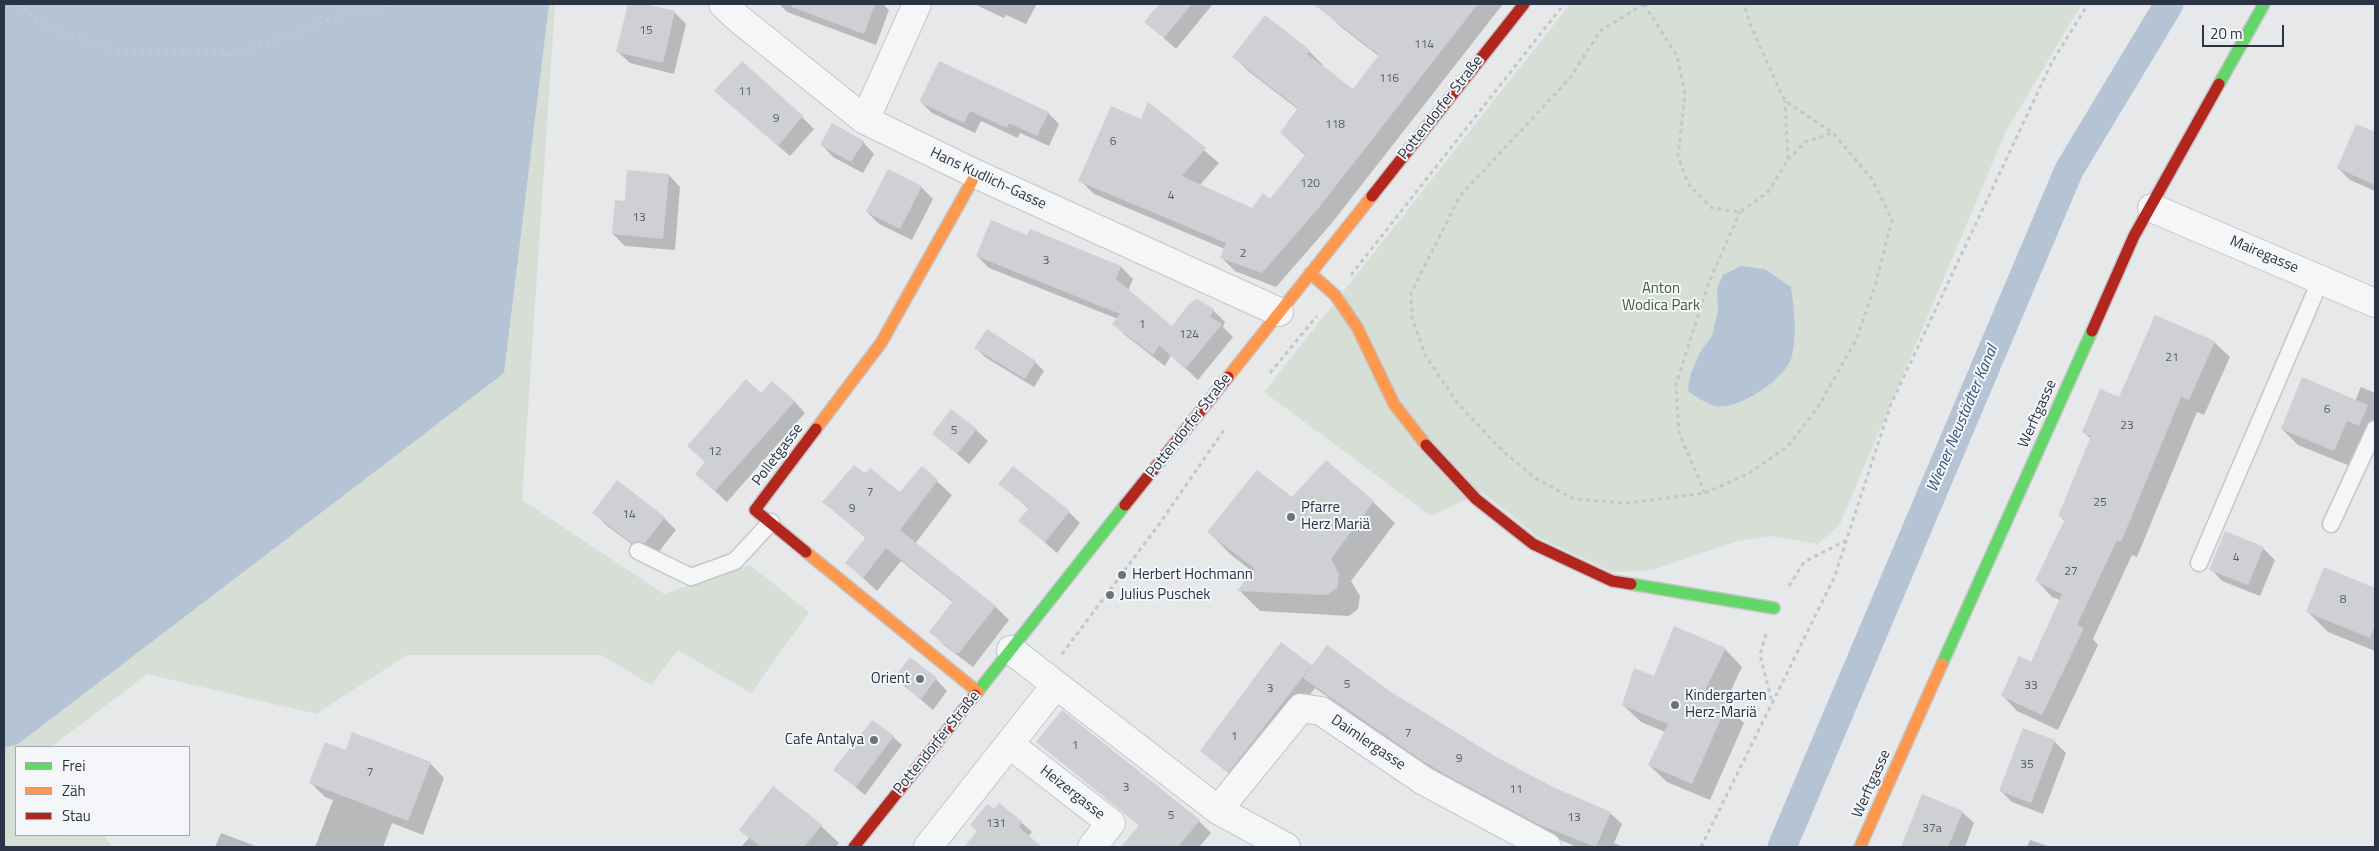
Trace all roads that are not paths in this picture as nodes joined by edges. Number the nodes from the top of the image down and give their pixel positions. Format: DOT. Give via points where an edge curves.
graph roads {
  1 [pos="723,4"];
  2 [pos="917,4"];
  3 [pos="1524,4"];
  4 [pos="2264,4"];
  5 [pos="865,120"];
  6 [pos="976,174"];
  7 [pos="2152,208"];
  8 [pos="1310,273"];
  9 [pos="2321,279"];
  10 [pos="2375,303"];
  11 [pos="1279,312"];
  12 [pos="2375,429"];
  13 [pos="771,522"];
  14 [pos="2331,524"];
  15 [pos="638,551"];
  16 [pos="2199,563"];
  17 [pos="1774,608"];
  18 [pos="1012,650"];
  19 [pos="1048,680"];
  20 [pos="978,692"];
  21 [pos="1009,744"];
  22 [pos="1218,810"];
  23 [pos="932,846"];
  24 [pos="854,847"];
  25 [pos="1092,847"];
  26 [pos="1286,847"];
  27 [pos="1547,847"];
  28 [pos="1860,847"];
  1 -- 5 [label="street, Hans Kudlich-Gasse"];
  2 -- 5 [label="street"];
  3 -- 8 [label="street, Pottendorfer Straße"];
  4 -- 7 [label="street, Werftgasse"];
  5 -- 6 [label="street, Hans Kudlich-Gasse"];
  6 -- 11 [label="street, Hans Kudlich-Gasse"];
  6 -- 13 [label="street, Polletgasse" via="881,343 756,510"];
  7 -- 9 [label="street, Mairegasse"];
  7 -- 28 [label="street, Werftgasse" via="2134,236"];
  8 -- 11 [label="street, Pottendorfer Straße"];
  8 -- 17 [label="street" via="1335,295 1357,327 1394,404 1419,437 1476,499 1533,544 1612,581"];
  9 -- 10 [label="street, Mairegasse"];
  9 -- 16 [label="lane"];
  11 -- 18 [label="street, Pottendorfer Straße"];
  12 -- 14 [label="lane"];
  13 -- 15 [label="lane" via="735,561 691,577"];
  13 -- 20 [label="street, Polletgasse"];
  18 -- 19 [label="street"];
  18 -- 20 [label="street, Pottendorfer Straße"];
  19 -- 21 [label="street"];
  19 -- 22 [label="street"];
  20 -- 24 [label="street, Pottendorfer Straße"];
  21 -- 23 [label="street"];
  21 -- 25 [label="street, Heizergasse" via="1111,823"];
  22 -- 26 [label="street"];
  22 -- 27 [label="street, Daimlergasse" via="1301,708 1321,711 1424,781"];
}
